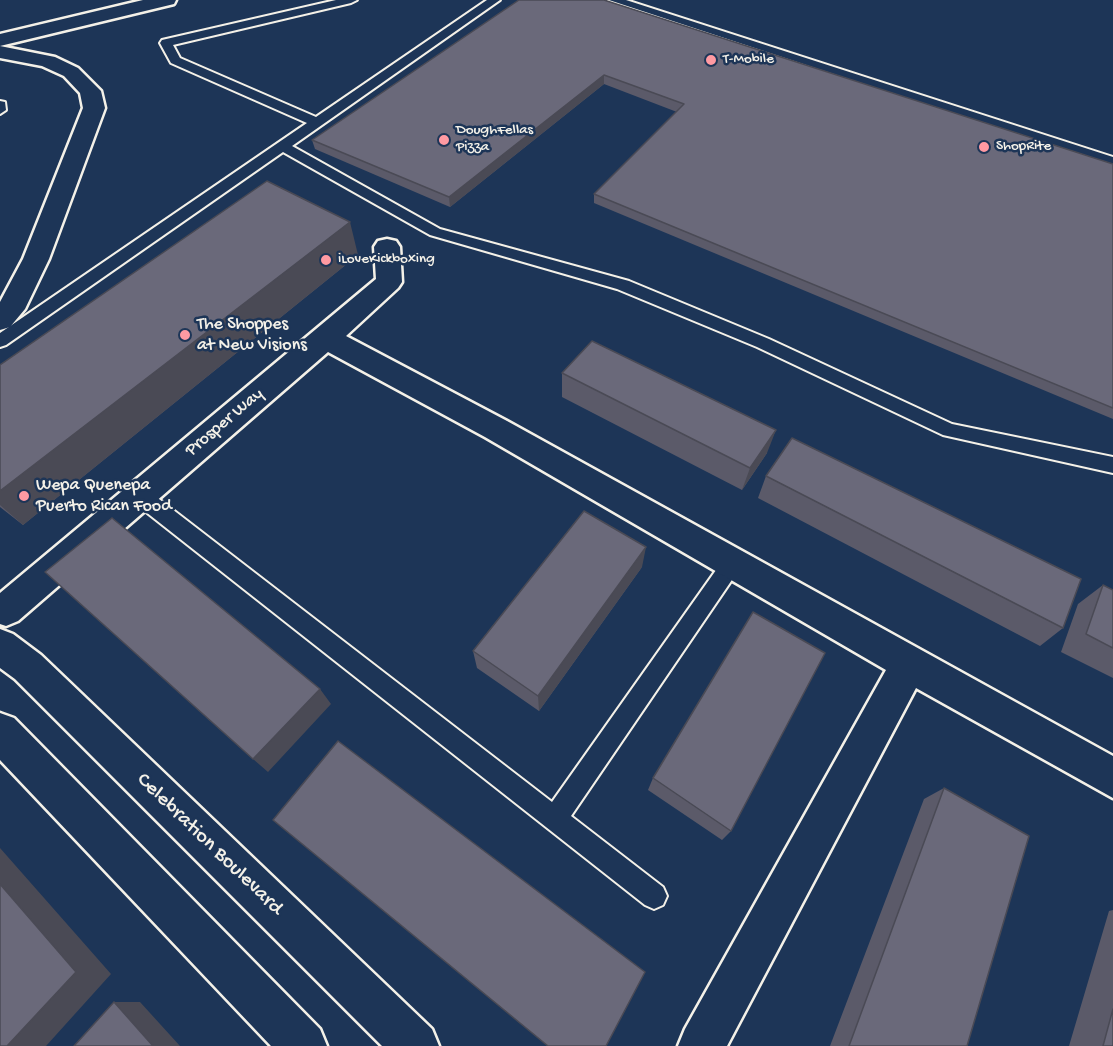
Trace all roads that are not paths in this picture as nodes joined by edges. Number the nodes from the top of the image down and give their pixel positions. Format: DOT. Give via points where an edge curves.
graph roads {
  1 [pos="102,0"];
  2 [pos="167,0"];
  3 [pos="351,0"];
  4 [pos="472,0"];
  5 [pos="615,0"];
  6 [pos="490,2"];
  7 [pos="0,24"];
  8 [pos="0,40"];
  9 [pos="0,52"];
  10 [pos="0,105"];
  11 [pos="0,110"];
  12 [pos="317,122"];
  13 [pos="283,146"];
  14 [pos="1113,162"];
  15 [pos="387,247"];
  16 [pos="0,320"];
  17 [pos="326,338"];
  18 [pos="0,341"];
  19 [pos="1113,465"];
  20 [pos="139,495"];
  21 [pos="733,562"];
  22 [pos="1,620"];
  23 [pos="909,664"];
  24 [pos="0,732"];
  25 [pos="1113,778"];
  26 [pos="555,819"];
  27 [pos="654,896"];
  28 [pos="303,1046"];
  29 [pos="415,1046"];
  30 [pos="702,1046"];
  1 -- 7 [label="street"];
  2 -- 8 [label="street"];
  3 -- 12 [label="lane" via="166,43 175,60"];
  4 -- 6 [label="lane"];
  5 -- 14 [label="lane"];
  6 -- 12 [label="lane"];
  9 -- 16 [label="street" via="48,62 71,72 90,91 94,108 36,259 15,302"];
  10 -- 11 [label="lane"];
  12 -- 13 [label="lane"];
  13 -- 18 [label="lane"];
  13 -- 19 [label="lane" via="435,232 623,285 763,343 949,430"];
  15 -- 17 [label="street, Prosper Way" via="389,282"];
  17 -- 20 [label="street, Prosper Way"];
  17 -- 21 [label="street"];
  20 -- 22 [label="street, Prosper Way"];
  20 -- 26 [label="lane"];
  21 -- 23 [label="street"];
  21 -- 26 [label="lane"];
  22 -- 29 [label="street, Celebration Boulevard" via="28,667"];
  23 -- 25 [label="street"];
  23 -- 30 [label="street"];
  24 -- 28 [label="street"];
  26 -- 27 [label="lane"];
}
